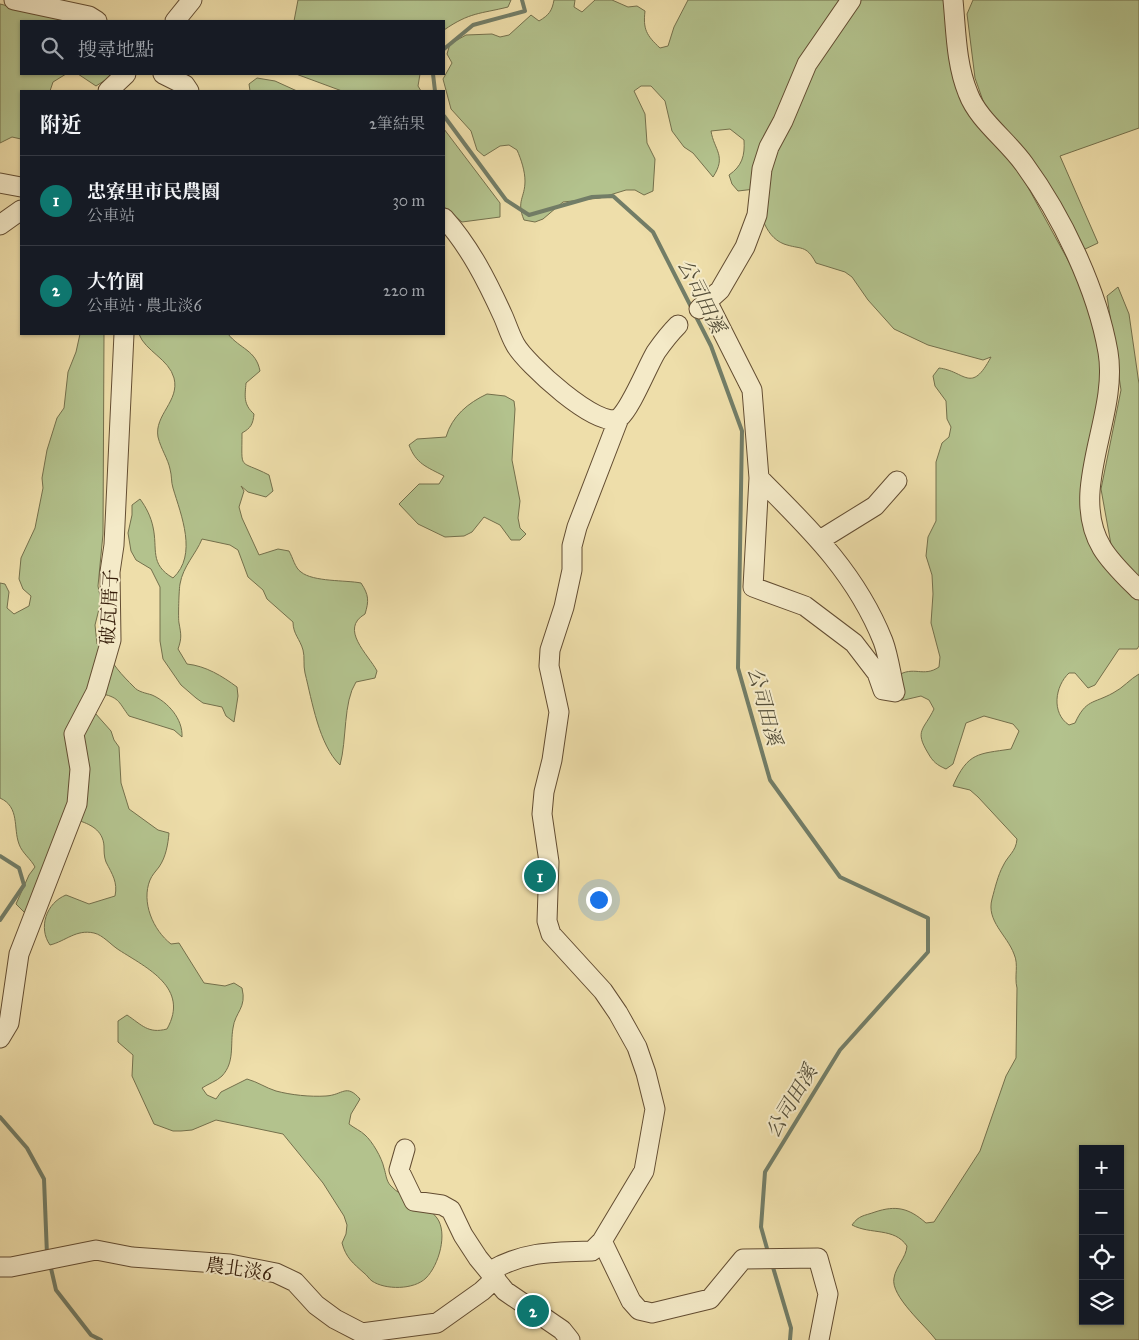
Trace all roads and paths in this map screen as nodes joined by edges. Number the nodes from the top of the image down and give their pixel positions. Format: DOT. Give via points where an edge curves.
graph roads {
  1 [pos="14,0"];
  2 [pos="192,0"];
  3 [pos="851,0"];
  4 [pos="953,0"];
  5 [pos="95,20"];
  6 [pos="176,20"];
  7 [pos="125,75"];
  8 [pos="165,75"];
  9 [pos="109,90"];
  10 [pos="188,90"];
  11 [pos="0,184"];
  12 [pos="20,187"];
  13 [pos="20,211"];
  14 [pos="445,219"];
  15 [pos="0,225"];
  16 [pos="678,325"];
  17 [pos="124,335"];
  18 [pos="619,418"];
  19 [pos="759,478"];
  20 [pos="897,481"];
  21 [pos="820,540"];
  22 [pos="1139,590"];
  23 [pos="0,1038"];
  24 [pos="405,1149"];
  25 [pos="602,1241"];
  26 [pos="0,1267"];
  27 [pos="493,1275"];
  28 [pos="570,1340"];
  29 [pos="819,1340"];
  1 -- 5 [label="street" via="81,14"];
  2 -- 6 [label="street"];
  3 -- 19 [label="street" via="807,64 784,122 769,147 762,169 757,215 745,247 720,290 702,305 752,390"];
  4 -- 22 [label="street" via="960,66 968,94 1024,164 1091,285 1108,352 1110,381 1088,502 1092,524 1102,547"];
  7 -- 9 [label="street"];
  8 -- 10 [label="street"];
  11 -- 12 [label="street"];
  13 -- 15 [label="street"];
  14 -- 18 [label="street" via="478,265 515,345 528,362 591,414 610,421"];
  16 -- 18 [label="street" via="656,352"];
  17 -- 23 [label="street, 破瓦厝子" via="110,572 111,640 96,692 74,734 80,769 77,804 19,954 9,1023"];
  18 -- 25 [label="street" via="577,526 564,607 550,650 549,666 559,712 542,814 549,862 547,921 550,934 603,991 618,1013 637,1047 655,1109 644,1171"];
  19 -- 21 [label="street"];
  19 -- 21 [label="street" via="753,587 805,606 854,643 877,673 883,690 895,692 884,642 861,594"];
  20 -- 21 [label="street" via="875,506"];
  24 -- 27 [label="street" via="399,1170 414,1201 442,1205 451,1210 463,1235"];
  25 -- 27 [label="street, 農北淡6" via="592,1251 555,1250 529,1256 501,1265"];
  25 -- 29 [label="street" via="631,1301 640,1310 652,1313 710,1299 743,1259 818,1258 828,1294"];
  26 -- 27 [label="street, 農北淡6 / 農北淡6" via="96,1250 132,1257 230,1264 276,1272 295,1282 316,1305 335,1319 362,1333 437,1323 482,1291"];
  27 -- 28 [label="street" via="505,1291 562,1330"];
}
